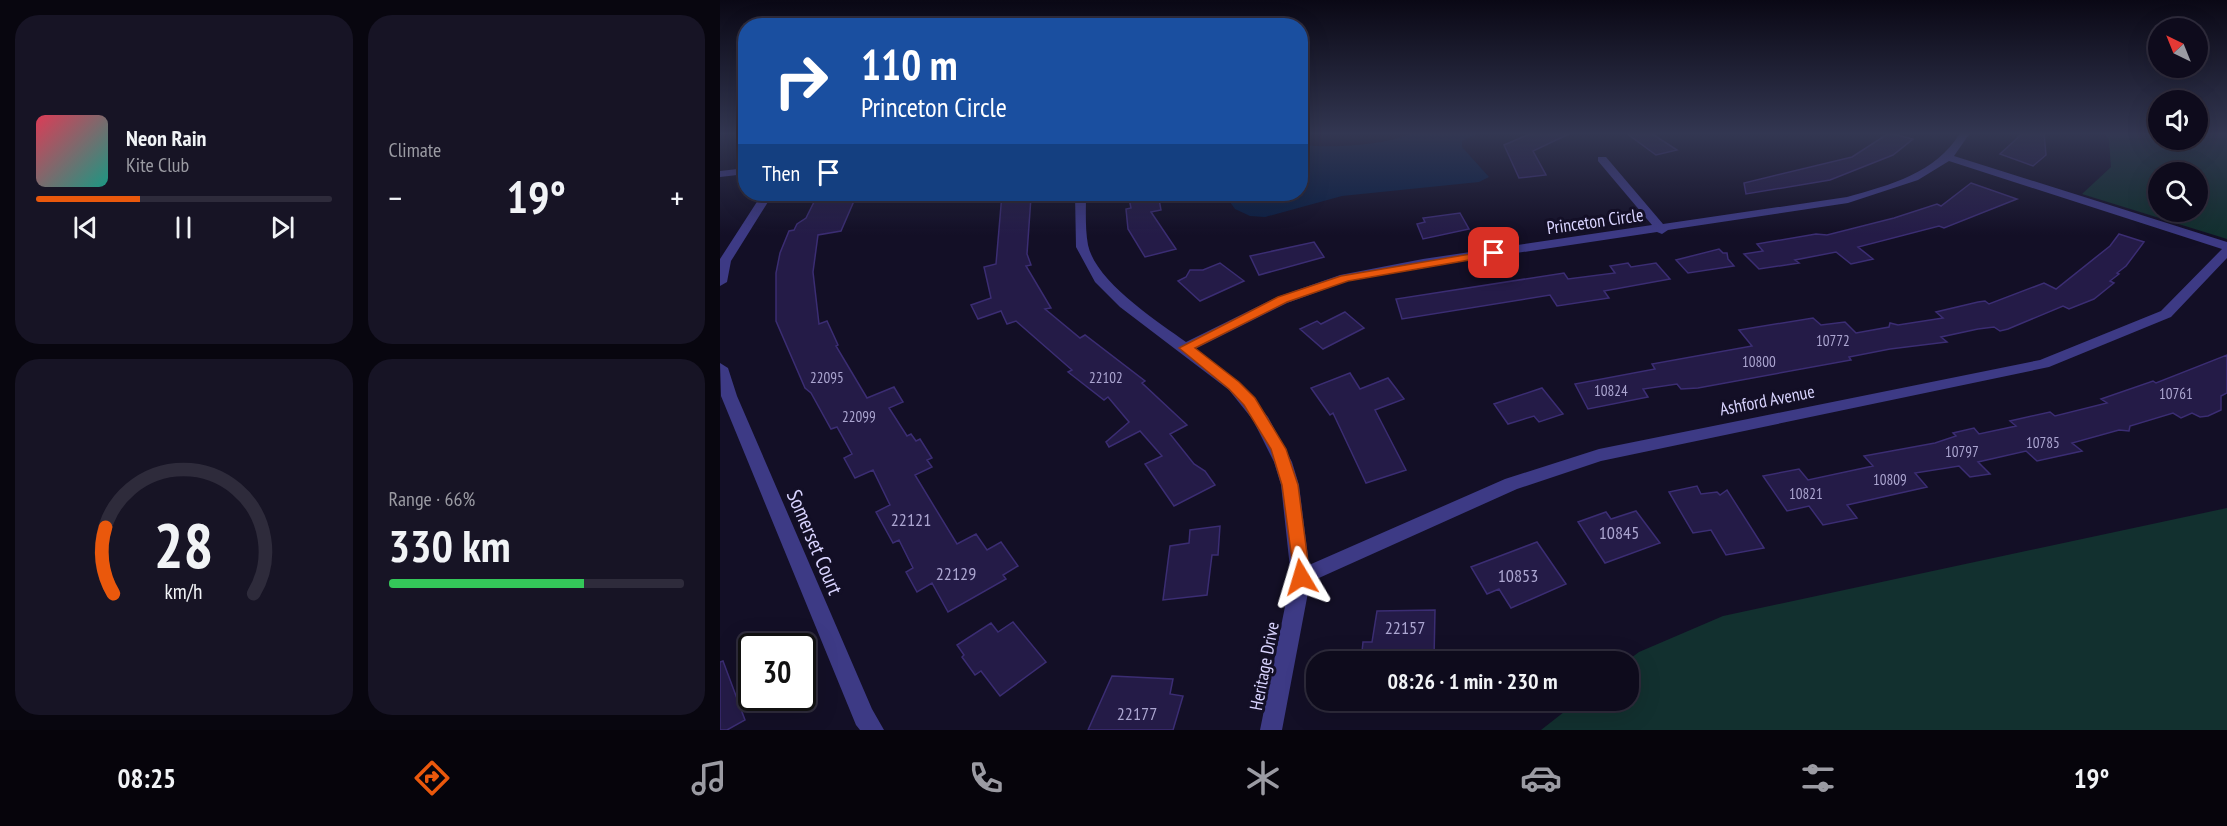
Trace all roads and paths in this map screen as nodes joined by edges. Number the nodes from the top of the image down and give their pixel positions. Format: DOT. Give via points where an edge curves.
graph roads {
  1 [pos="1609,167"];
  2 [pos="1930,167"];
  3 [pos="1979,167"];
  4 [pos="738,172"];
  5 [pos="720,174"];
  6 [pos="763,201"];
  7 [pos="1080,201"];
  8 [pos="1662,230"];
  9 [pos="2227,246"];
  10 [pos="2227,251"];
  11 [pos="720,282"];
  12 [pos="1186,348"];
  13 [pos="720,368"];
  14 [pos="1301,577"];
  15 [pos="873,730"];
  16 [pos="1271,730"];
  1 -- 8 [label="street"];
  2 -- 8 [label="street, Princeton Circle" via="1909,180 1848,200"];
  3 -- 9 [label="street"];
  4 -- 5 [label="street"];
  6 -- 11 [label="street" via="725,261"];
  7 -- 12 [label="street, Heritage Drive" via="1082,247 1095,272 1125,304"];
  8 -- 12 [label="street, Princeton Circle" via="1423,263 1345,278 1282,300"];
  10 -- 14 [label="street, Ashford Avenue" via="2166,314 2044,364 1589,458 1489,493"];
  12 -- 14 [label="street, Heritage Drive" via="1250,402 1278,449 1290,485"];
  13 -- 15 [label="street, Somerset Court" via="864,717"];
  14 -- 16 [label="street, Heritage Drive"];
}
